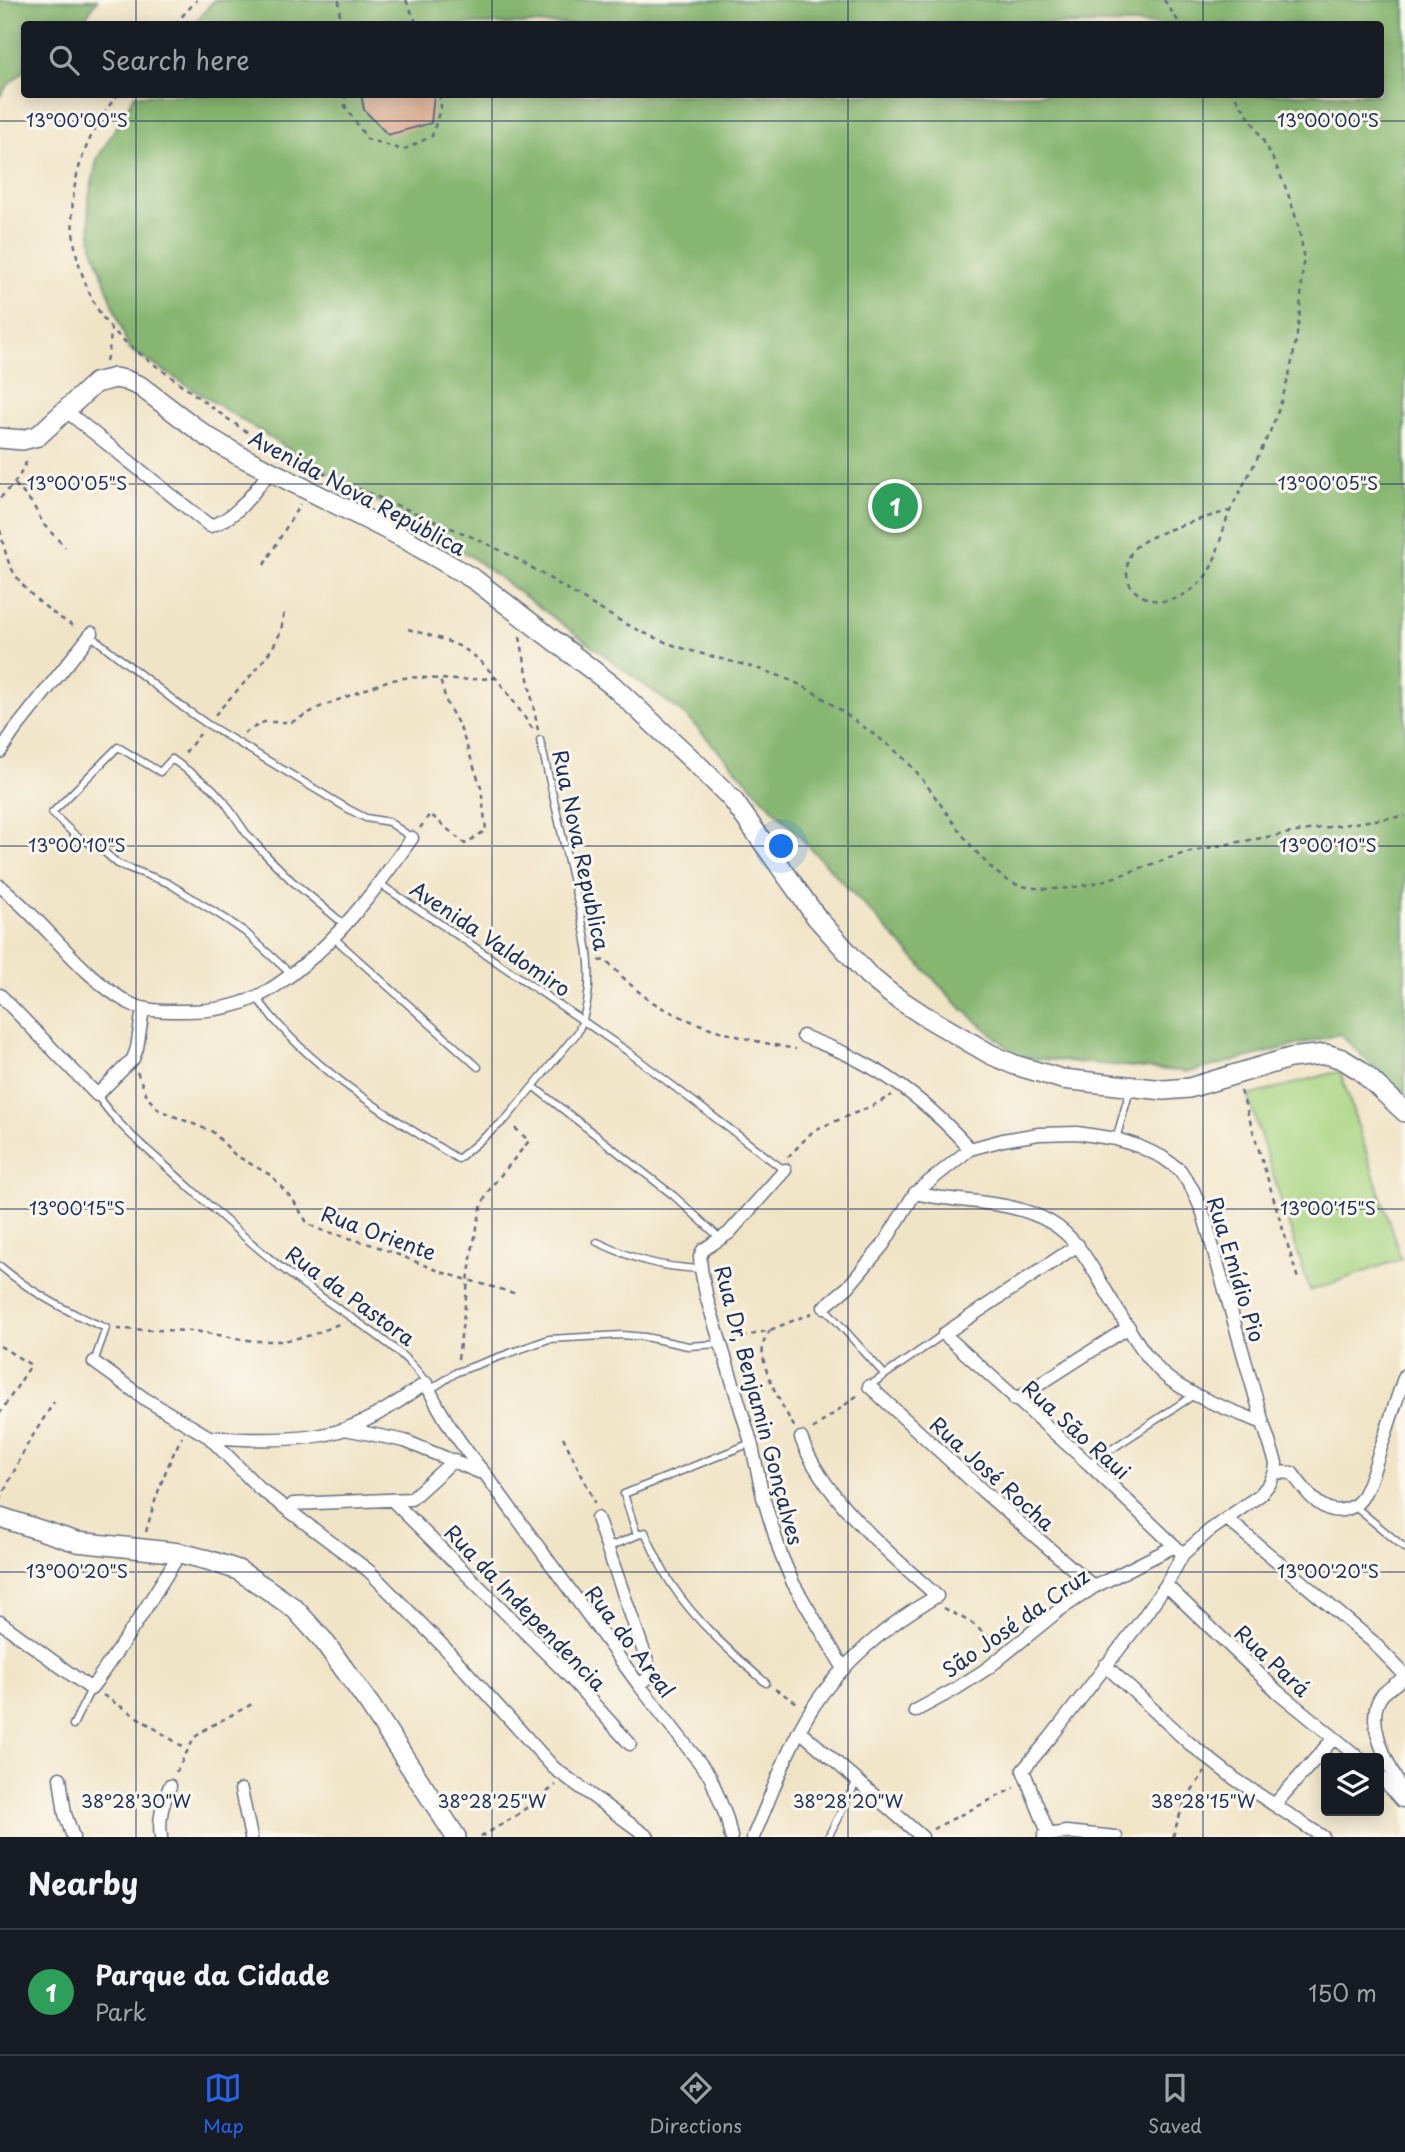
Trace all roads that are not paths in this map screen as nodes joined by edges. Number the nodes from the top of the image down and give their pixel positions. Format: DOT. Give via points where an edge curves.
graph roads {
  1 [pos="65,410"];
  2 [pos="0,438"];
  3 [pos="270,472"];
  4 [pos="91,634"];
  5 [pos="540,740"];
  6 [pos="0,752"];
  7 [pos="412,838"];
  8 [pos="380,884"];
  9 [pos="0,886"];
  10 [pos="346,926"];
  11 [pos="334,938"];
  12 [pos="292,975"];
  13 [pos="0,995"];
  14 [pos="257,998"];
  15 [pos="143,1009"];
  16 [pos="583,1021"];
  17 [pos="803,1036"];
  18 [pos="478,1067"];
  19 [pos="534,1087"];
  20 [pos="1131,1088"];
  21 [pos="97,1095"];
  22 [pos="1405,1112"];
  23 [pos="1116,1139"];
  24 [pos="970,1149"];
  25 [pos="782,1169"];
  26 [pos="915,1193"];
  27 [pos="721,1239"];
  28 [pos="597,1242"];
  29 [pos="1077,1245"];
  30 [pos="0,1266"];
  31 [pos="701,1269"];
  32 [pos="824,1307"];
  33 [pos="1129,1327"];
  34 [pos="944,1334"];
  35 [pos="720,1344"];
  36 [pos="94,1362"];
  37 [pos="885,1374"];
  38 [pos="1405,1375"];
  39 [pos="428,1386"];
  40 [pos="869,1386"];
  41 [pos="1196,1394"];
  42 [pos="1015,1400"];
  43 [pos="1263,1423"];
  44 [pos="345,1429"];
  45 [pos="209,1437"];
  46 [pos="801,1438"];
  47 [pos="751,1442"];
  48 [pos="454,1460"];
  49 [pos="1089,1464"];
  50 [pos="1275,1472"];
  51 [pos="486,1475"];
  52 [pos="392,1500"];
  53 [pos="287,1504"];
  54 [pos="1354,1506"];
  55 [pos="0,1517"];
  56 [pos="597,1518"];
  57 [pos="1227,1519"];
  58 [pos="637,1535"];
  59 [pos="607,1548"];
  60 [pos="1405,1548"];
  61 [pos="1179,1550"];
  62 [pos="180,1553"];
  63 [pos="1166,1585"];
  64 [pos="1094,1587"];
  65 [pos="0,1622"];
  66 [pos="1105,1665"];
  67 [pos="844,1669"];
  68 [pos="1405,1676"];
  69 [pos="766,1683"];
  70 [pos="639,1685"];
  71 [pos="91,1689"];
  72 [pos="915,1711"];
  73 [pos="74,1725"];
  74 [pos="800,1731"];
  75 [pos="1334,1738"];
  76 [pos="630,1744"];
  77 [pos="1353,1753"];
  78 [pos="60,1778"];
  79 [pos="858,1780"];
  80 [pos="1384,1781"];
  81 [pos="170,1786"];
  82 [pos="241,1790"];
  83 [pos="1405,1797"];
  84 [pos="1275,1804"];
  85 [pos="1405,1804"];
  86 [pos="1045,1836"];
  87 [pos="73,1837"];
  88 [pos="160,1837"];
  89 [pos="251,1837"];
  90 [pos="456,1837"];
  91 [pos="648,1837"];
  92 [pos="731,1837"];
  93 [pos="753,1837"];
  94 [pos="828,1837"];
  95 [pos="921,1837"];
  96 [pos="1116,1837"];
  97 [pos="1323,1837"];
  1 -- 2 [label="street" via="38,436"];
  1 -- 3 [label="street, Avenida Nova República" via="95,383 125,380"];
  1 -- 3 [label="street" via="210,526 234,515"];
  3 -- 20 [label="street, Avenida Nova República" via="440,558 612,685 725,792 817,918 891,994 962,1040 1015,1065 1062,1079"];
  4 -- 6 [label="street"];
  4 -- 7 [label="lane" via="207,724 312,789 366,818 389,822"];
  5 -- 16 [label="lane, Rua Nova Republica" via="589,947"];
  7 -- 8 [label="street"];
  8 -- 10 [label="street"];
  8 -- 16 [label="lane, Avenida Valdomiro"];
  9 -- 15 [label="street" via="97,980"];
  10 -- 11 [label="street"];
  10 -- 12 [label="lane" via="265,854 212,788 172,760 160,772 118,747 52,813 76,836 118,864 168,883 223,917"];
  11 -- 12 [label="street"];
  11 -- 18 [label="lane"];
  12 -- 14 [label="street"];
  13 -- 21 [label="street"];
  14 -- 15 [label="street" via="204,1011"];
  14 -- 19 [label="lane" via="278,1026 328,1070 458,1159 506,1119"];
  15 -- 21 [label="street" via="133,1059"];
  16 -- 19 [label="lane"];
  16 -- 25 [label="lane, Avenida Valdomiro"];
  17 -- 24 [label="street" via="858,1060 904,1088 932,1109"];
  19 -- 27 [label="lane" via="674,1196"];
  20 -- 22 [label="street, Avenida Nova República" via="1189,1088 1290,1058 1326,1054 1360,1070"];
  20 -- 23 [label="lane"];
  21 -- 39 [label="lane, Rua da Pastora" via="167,1168 265,1256 396,1350"];
  23 -- 24 [label="street, Rua Emídio Pio" via="1039,1134"];
  23 -- 43 [label="street, Rua Emídio Pio" via="1162,1157 1180,1170 1193,1190"];
  24 -- 26 [label="street"];
  25 -- 27 [label="street, Rua Dr, Benjamin Gonçalves"];
  26 -- 29 [label="street" via="989,1202 1032,1214"];
  26 -- 32 [label="street" via="877,1253"];
  27 -- 31 [label="street, Rua Dr, Benjamin Gonçalves" via="703,1250"];
  28 -- 31 [label="lane" via="636,1260"];
  29 -- 33 [label="street"];
  29 -- 34 [label="street"];
  30 -- 36 [label="lane" via="80,1318 106,1328"];
  31 -- 35 [label="street, Rua Dr, Benjamin Gonçalves"];
  32 -- 37 [label="lane"];
  33 -- 41 [label="street" via="1159,1371"];
  33 -- 42 [label="street"];
  34 -- 37 [label="lane"];
  34 -- 42 [label="street, Rua São Raui"];
  35 -- 39 [label="lane" via="688,1346 622,1335 563,1337 524,1347"];
  35 -- 47 [label="street, Rua Dr, Benjamin Gonçalves"];
  36 -- 45 [label="street"];
  37 -- 40 [label="lane"];
  38 -- 54 [label="street" via="1374,1468"];
  39 -- 44 [label="street"];
  39 -- 51 [label="street, Rua da Pastora" via="449,1428"];
  40 -- 64 [label="street, Rua José Rocha"];
  41 -- 43 [label="street"];
  41 -- 49 [label="lane"];
  42 -- 49 [label="street, Rua São Raui"];
  43 -- 50 [label="street, Rua Emídio Pio"];
  44 -- 45 [label="street" via="294,1437"];
  44 -- 48 [label="street" via="405,1441"];
  45 -- 53 [label="street" via="258,1488"];
  46 -- 67 [label="street" via="821,1477 868,1534 933,1598 871,1642"];
  47 -- 58 [label="lane" via="624,1494"];
  47 -- 67 [label="street, Rua Dr, Benjamin Gonçalves" via="780,1555"];
  48 -- 51 [label="street"];
  48 -- 52 [label="street" via="411,1499"];
  49 -- 61 [label="street, Rua São Raui"];
  50 -- 54 [label="street" via="1292,1474 1322,1506 1333,1510"];
  50 -- 57 [label="street" via="1260,1495"];
  51 -- 70 [label="street, Rua do Areal"];
  52 -- 53 [label="street"];
  52 -- 76 [label="street, Rua da Independencia"];
  53 -- 91 [label="street" via="369,1571 554,1768"];
  54 -- 60 [label="lane"];
  55 -- 62 [label="street" via="76,1542"];
  56 -- 59 [label="street"];
  57 -- 61 [label="street"];
  57 -- 68 [label="street" via="1372,1641"];
  58 -- 59 [label="lane"];
  58 -- 69 [label="lane" via="645,1532 661,1567 688,1607"];
  59 -- 70 [label="street" via="652,1675"];
  61 -- 63 [label="street"];
  61 -- 64 [label="street, São José da Cruz"];
  62 -- 71 [label="street"];
  62 -- 90 [label="street" via="237,1570 295,1609 370,1705"];
  63 -- 66 [label="street"];
  63 -- 75 [label="street, Rua Pará" via="1278,1692"];
  64 -- 72 [label="street, São José da Cruz" via="988,1668"];
  65 -- 71 [label="street"];
  66 -- 84 [label="street" via="1213,1762"];
  66 -- 86 [label="street" via="1023,1770"];
  67 -- 74 [label="street"];
  68 -- 83 [label="street" via="1378,1702 1374,1718"];
  70 -- 92 [label="street, Rua do Areal" via="710,1776"];
  71 -- 73 [label="lane"];
  74 -- 79 [label="street"];
  74 -- 93 [label="street"];
  75 -- 77 [label="street, Rua Pará"];
  75 -- 84 [label="street"];
  78 -- 87 [label="street"];
  79 -- 94 [label="lane"];
  79 -- 95 [label="street"];
  80 -- 85 [label="street"];
  81 -- 88 [label="street" via="162,1808"];
  82 -- 89 [label="street"];
  84 -- 97 [label="street"];
  86 -- 96 [label="street" via="1066,1832"];
}
